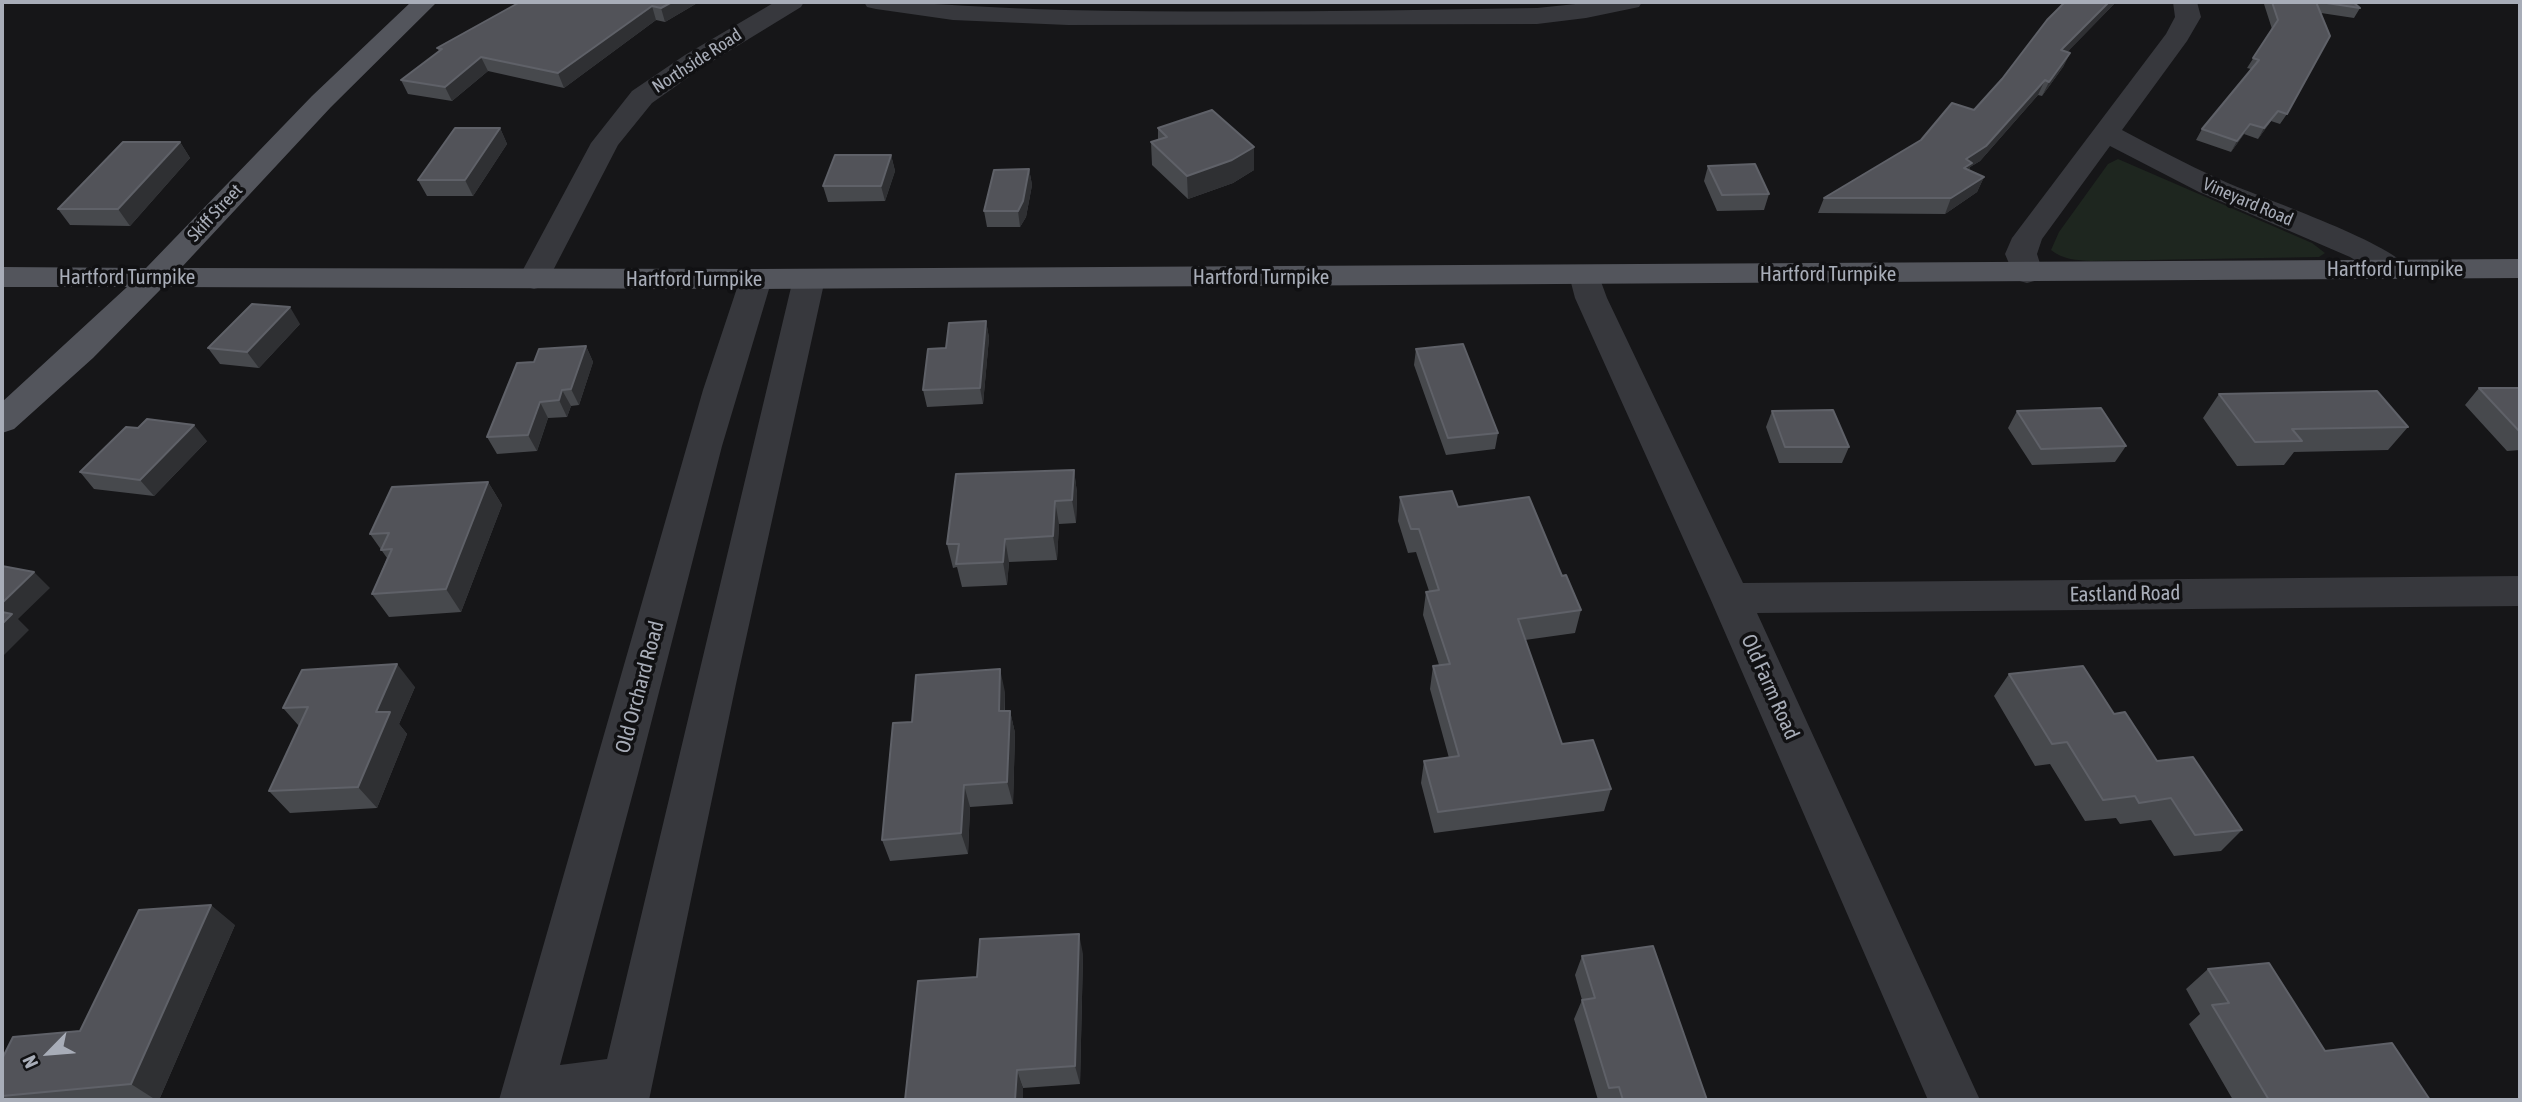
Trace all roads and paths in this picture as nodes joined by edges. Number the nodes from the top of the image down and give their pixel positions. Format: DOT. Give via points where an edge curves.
graph roads {
  1 [pos="425,2"];
  2 [pos="792,2"];
  3 [pos="876,2"];
  4 [pos="1630,2"];
  5 [pos="2185,2"];
  6 [pos="1406,9"];
  7 [pos="2104,132"];
  8 [pos="2393,269"];
  9 [pos="2520,269"];
  10 [pos="2027,273"];
  11 [pos="1585,275"];
  12 [pos="156,276"];
  13 [pos="2,277"];
  14 [pos="534,279"];
  15 [pos="756,279"];
  16 [pos="809,279"];
  17 [pos="2,421"];
  18 [pos="2520,591"];
  19 [pos="1730,598"];
  20 [pos="626,1091"];
  21 [pos="525,1098"];
  22 [pos="1954,1100"];
  1 -- 12 [label="main road, Skiff Street" via="281,141"];
  2 -- 14 [label="street, Northside Road" via="642,97 605,143"];
  3 -- 6 [label="street" via="1026,18"];
  4 -- 6 [label="street" via="1537,16"];
  5 -- 7 [label="street" via="2188,17 2178,36"];
  7 -- 8 [label="street, Vineyard Road" via="2209,186 2361,250"];
  7 -- 10 [label="street" via="2027,238 2021,254"];
  8 -- 9 [label="main road, Hartford Turnpike"];
  8 -- 10 [label="main road, Hartford Turnpike"];
  10 -- 11 [label="main road, Hartford Turnpike"];
  11 -- 16 [label="main road, Hartford Turnpike"];
  11 -- 19 [label="street, Old Farm Road" via="1591,298"];
  12 -- 13 [label="main road, Hartford Turnpike"];
  12 -- 14 [label="main road, Hartford Turnpike"];
  12 -- 17 [label="main road, Skiff Street"];
  14 -- 15 [label="main road, Hartford Turnpike"];
  15 -- 16 [label="main road, Hartford Turnpike"];
  15 -- 21 [label="street, Old Orchard Road" via="705,443"];
  16 -- 20 [label="street, Old Orchard Road"];
  18 -- 19 [label="street, Eastland Road"];
  19 -- 22 [label="street, Old Farm Road"];
  20 -- 21 [label="street, Old Orchard Road"];
}
